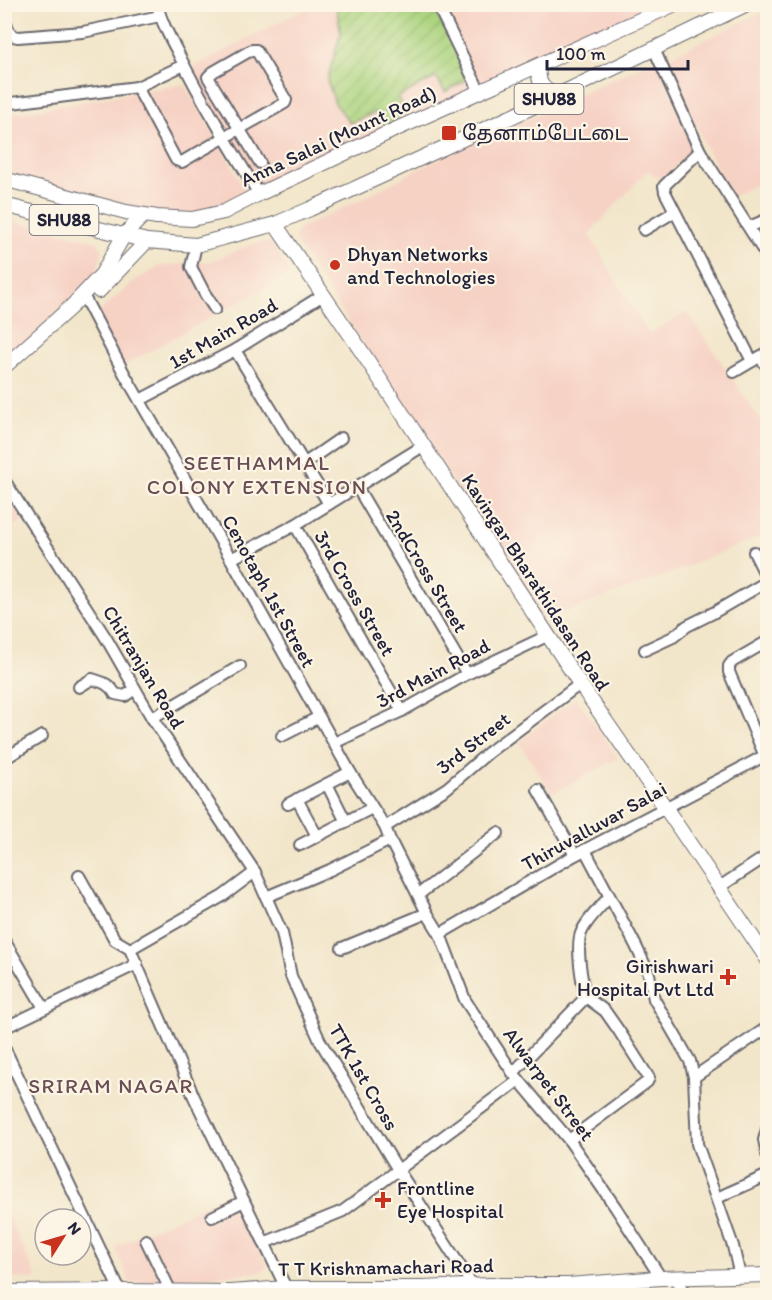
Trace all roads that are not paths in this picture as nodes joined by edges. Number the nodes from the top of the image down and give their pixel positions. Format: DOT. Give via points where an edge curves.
graph roads {
  1 [pos="157,4"];
  2 [pos="437,4"];
  3 [pos="675,4"];
  4 [pos="747,4"];
  5 [pos="160,16"];
  6 [pos="4,19"];
  7 [pos="654,49"];
  8 [pos="184,65"];
  9 [pos="538,66"];
  10 [pos="524,72"];
  11 [pos="137,87"];
  12 [pos="480,92"];
  13 [pos="555,96"];
  14 [pos="4,104"];
  15 [pos="537,105"];
  16 [pos="239,129"];
  17 [pos="224,138"];
  18 [pos="700,151"];
  19 [pos="260,163"];
  20 [pos="4,179"];
  21 [pos="260,194"];
  22 [pos="4,205"];
  23 [pos="674,212"];
  24 [pos="144,215"];
  25 [pos="768,219"];
  26 [pos="275,224"];
  27 [pos="749,227"];
  28 [pos="644,230"];
  29 [pos="124,235"];
  30 [pos="147,241"];
  31 [pos="196,245"];
  32 [pos="768,258"];
  33 [pos="323,295"];
  34 [pos="85,300"];
  35 [pos="215,309"];
  36 [pos="236,350"];
  37 [pos="760,357"];
  38 [pos="4,367"];
  39 [pos="768,368"];
  40 [pos="734,372"];
  41 [pos="4,376"];
  42 [pos="140,400"];
  43 [pos="341,438"];
  44 [pos="423,446"];
  45 [pos="305,463"];
  46 [pos="4,480"];
  47 [pos="357,487"];
  48 [pos="329,504"];
  49 [pos="295,525"];
  50 [pos="754,552"];
  51 [pos="231,560"];
  52 [pos="768,581"];
  53 [pos="549,635"];
  54 [pos="768,641"];
  55 [pos="645,650"];
  56 [pos="240,666"];
  57 [pos="467,674"];
  58 [pos="580,684"];
  59 [pos="79,687"];
  60 [pos="135,689"];
  61 [pos="402,711"];
  62 [pos="319,717"];
  63 [pos="152,718"];
  64 [pos="42,736"];
  65 [pos="282,736"];
  66 [pos="334,743"];
  67 [pos="767,757"];
  68 [pos="4,759"];
  69 [pos="350,772"];
  70 [pos="327,784"];
  71 [pos="538,790"];
  72 [pos="665,807"];
  73 [pos="372,808"];
  74 [pos="346,822"];
  75 [pos="385,827"];
  76 [pos="498,833"];
  77 [pos="317,836"];
  78 [pos="390,840"];
  79 [pos="300,845"];
  80 [pos="580,853"];
  81 [pos="768,855"];
  82 [pos="255,872"];
  83 [pos="79,876"];
  84 [pos="718,888"];
  85 [pos="418,895"];
  86 [pos="266,897"];
  87 [pos="609,897"];
  88 [pos="427,913"];
  89 [pos="440,934"];
  90 [pos="4,940"];
  91 [pos="342,948"];
  92 [pos="130,949"];
  93 [pos="9,957"];
  94 [pos="768,960"];
  95 [pos="136,964"];
  96 [pos="586,997"];
  97 [pos="44,1008"];
  98 [pos="768,1027"];
  99 [pos="4,1028"];
  100 [pos="4,1047"];
  101 [pos="516,1076"];
  102 [pos="694,1077"];
  103 [pos="768,1126"];
  104 [pos="569,1140"];
  105 [pos="768,1158"];
  106 [pos="398,1170"];
  107 [pos="768,1175"];
  108 [pos="717,1198"];
  109 [pos="244,1201"];
  110 [pos="212,1217"];
  111 [pos="146,1240"];
  112 [pos="264,1244"];
  113 [pos="768,1275"];
  114 [pos="740,1276"];
  115 [pos="668,1278"];
  116 [pos="286,1288"];
  117 [pos="482,1289"];
  118 [pos="120,1290"];
  119 [pos="568,1290"];
  120 [pos="4,1292"];
  121 [pos="171,1292"];
  122 [pos="376,1292"];
  123 [pos="231,1294"];
  124 [pos="687,1296"];
  1 -- 5 [label="street"];
  2 -- 12 [label="street"];
  3 -- 9 [label="main road, Anna Salai (Mount Road) / SHU88"];
  4 -- 7 [label="main road, SHU88"];
  5 -- 6 [label="street" via="83,32 18,37 9,33"];
  5 -- 8 [label="street"];
  7 -- 13 [label="main road, SHU88"];
  7 -- 18 [label="street"];
  8 -- 11 [label="street"];
  8 -- 17 [label="street"];
  9 -- 10 [label="main road, Anna Salai (Mount Road) / SHU88"];
  9 -- 13 [label="main road" via="538,81"];
  10 -- 12 [label="main road, Anna Salai (Mount Road) / SHU88"];
  10 -- 15 [label="main road"];
  11 -- 14 [label="street"];
  11 -- 17 [label="street" via="176,160 182,162"];
  12 -- 21 [label="main road, Anna Salai (Mount Road) / SHU88"];
  13 -- 15 [label="main road, SHU88"];
  15 -- 26 [label="main road, SHU88"];
  16 -- 16 [label="street" via="286,100 256,50 208,77"];
  16 -- 17 [label="street"];
  16 -- 19 [label="street"];
  17 -- 21 [label="street"];
  18 -- 23 [label="street" via="664,186"];
  18 -- 27 [label="street"];
  20 -- 24 [label="main road, Anna Salai (Mount Road) / SHU88"];
  21 -- 24 [label="main road, Anna Salai (Mount Road) / SHU88" via="224,212 192,219"];
  22 -- 29 [label="main road, SHU88"];
  23 -- 28 [label="street"];
  23 -- 37 [label="street"];
  24 -- 29 [label="main road"];
  25 -- 27 [label="street"];
  26 -- 31 [label="main road, SHU88"];
  26 -- 33 [label="main road, Kavingar Bharathidasan Road"];
  27 -- 32 [label="street"];
  29 -- 30 [label="main road, SHU88"];
  29 -- 34 [label="main road"];
  30 -- 31 [label="main road, SHU88"];
  30 -- 34 [label="main road"];
  31 -- 35 [label="street" via="191,267"];
  33 -- 36 [label="street, 1st Main Road"];
  33 -- 44 [label="main road, Kavingar Bharathidasan Road"];
  34 -- 38 [label="main road"];
  34 -- 41 [label="main road"];
  34 -- 42 [label="street, Cenotaph 1st Street"];
  36 -- 42 [label="street, 1st Main Road"];
  36 -- 45 [label="street"];
  37 -- 39 [label="street"];
  37 -- 40 [label="street"];
  42 -- 51 [label="street, Cenotaph 1st Street"];
  43 -- 45 [label="street"];
  44 -- 47 [label="street"];
  44 -- 53 [label="main road, Kavingar Bharathidasan Road"];
  45 -- 48 [label="street"];
  46 -- 60 [label="street, Chitranjan Road"];
  47 -- 48 [label="street"];
  47 -- 57 [label="street, 2ndCross Street"];
  48 -- 49 [label="street"];
  49 -- 51 [label="street"];
  49 -- 61 [label="street, 3rd Cross Street"];
  50 -- 52 [label="street"];
  51 -- 62 [label="street, Cenotaph 1st Street"];
  52 -- 55 [label="street"];
  53 -- 57 [label="street, 3rd Main Road"];
  53 -- 58 [label="main road, Kavingar Bharathidasan Road"];
  54 -- 67 [label="street" via="729,666"];
  56 -- 63 [label="street"];
  57 -- 61 [label="street, 3rd Main Road"];
  58 -- 72 [label="main road, Kavingar Bharathidasan Road"];
  58 -- 75 [label="street, 3rd Street" via="447,788"];
  59 -- 60 [label="street" via="92,679 104,682 115,694 125,696"];
  60 -- 63 [label="street, Chitranjan Road"];
  61 -- 66 [label="street, 3rd Main Road"];
  62 -- 65 [label="street"];
  62 -- 66 [label="street, Cenotaph 1st Street"];
  63 -- 82 [label="street, Chitranjan Road"];
  64 -- 68 [label="street"];
  66 -- 69 [label="street, Cenotaph 1st Street"];
  67 -- 72 [label="street, Thiruvalluvar Salai"];
  69 -- 70 [label="street"];
  69 -- 73 [label="street, Cenotaph 1st Street"];
  70 -- 74 [label="street"];
  70 -- 77 [label="street" via="293,801"];
  71 -- 80 [label="street"];
  72 -- 80 [label="street, Thiruvalluvar Salai"];
  72 -- 84 [label="main road, Kavingar Bharathidasan Road"];
  73 -- 74 [label="street"];
  73 -- 75 [label="street, Cenotaph 1st Street"];
  74 -- 77 [label="street"];
  75 -- 78 [label="street, Cenotaph 1st Street"];
  76 -- 85 [label="street"];
  77 -- 79 [label="street"];
  78 -- 85 [label="street, Alwarpet Street"];
  78 -- 86 [label="street"];
  80 -- 87 [label="street"];
  80 -- 89 [label="street, Thiruvalluvar Salai"];
  81 -- 84 [label="street"];
  82 -- 86 [label="street, TTK 1st Cross"];
  82 -- 92 [label="street" via="223,896"];
  83 -- 92 [label="street" via="115,940"];
  84 -- 94 [label="main road, Kavingar Bharathidasan Road"];
  85 -- 88 [label="street, Alwarpet Street"];
  86 -- 106 [label="street, TTK 1st Cross" via="282,933 291,975 320,1041"];
  87 -- 96 [label="street" via="580,933"];
  87 -- 102 [label="street" via="636,946 649,974 654,999 690,1061"];
  88 -- 89 [label="street, Alwarpet Street"];
  88 -- 91 [label="street"];
  89 -- 101 [label="street, Alwarpet Street" via="465,1000"];
  90 -- 93 [label="street"];
  92 -- 95 [label="street"];
  93 -- 97 [label="street"];
  95 -- 97 [label="street"];
  95 -- 109 [label="street"];
  96 -- 101 [label="street"];
  96 -- 104 [label="street" via="605,1011 649,1078"];
  97 -- 99 [label="street"];
  98 -- 102 [label="street"];
  100 -- 118 [label="street"];
  101 -- 104 [label="street, Alwarpet Street"];
  101 -- 106 [label="street"];
  102 -- 108 [label="street" via="697,1144"];
  103 -- 105 [label="street" via="764,1140"];
  104 -- 115 [label="street, Alwarpet Street"];
  106 -- 112 [label="street" via="343,1211"];
  106 -- 117 [label="street, TTK 1st Cross"];
  107 -- 108 [label="street"];
  108 -- 114 [label="street"];
  109 -- 110 [label="street"];
  109 -- 112 [label="street"];
  111 -- 121 [label="street"];
  112 -- 116 [label="street"];
  113 -- 114 [label="main road, T T Krishnamachari Road"];
  114 -- 115 [label="main road, T T Krishnamachari Road"];
  115 -- 119 [label="main road, T T Krishnamachari Road"];
  115 -- 124 [label="street, Alwarpet Street"];
  116 -- 122 [label="main road, T T Krishnamachari Road"];
  116 -- 123 [label="main road, T T Krishnamachari Road"];
  117 -- 119 [label="main road, T T Krishnamachari Road"];
  117 -- 122 [label="main road, T T Krishnamachari Road"];
  118 -- 120 [label="main road, T T Krishnamachari Road"];
  118 -- 121 [label="main road, T T Krishnamachari Road"];
  121 -- 123 [label="main road, T T Krishnamachari Road"];
}
